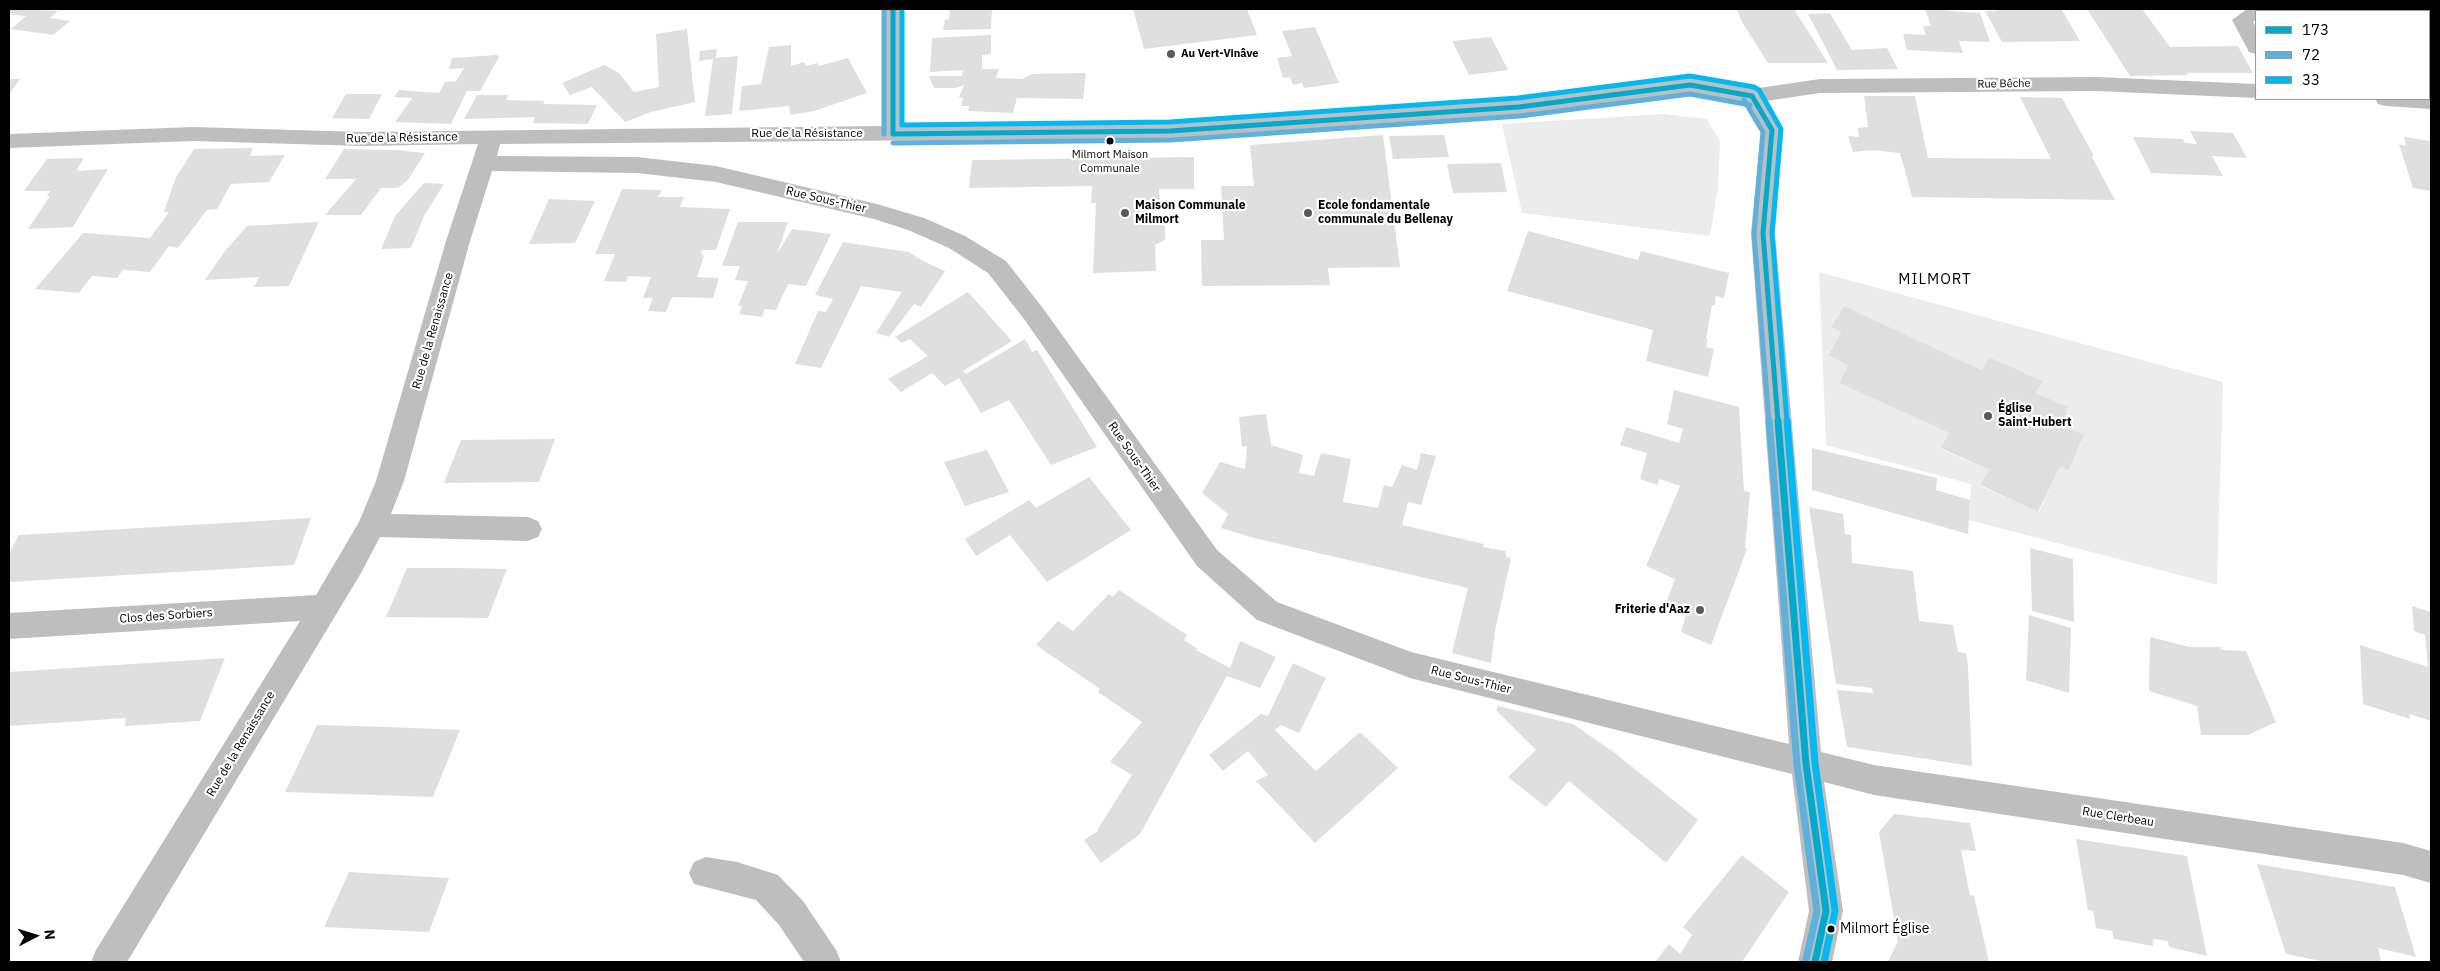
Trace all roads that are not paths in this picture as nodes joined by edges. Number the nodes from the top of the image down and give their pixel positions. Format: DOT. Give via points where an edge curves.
graph roads {
  1 [pos="893,9"];
  2 [pos="2255,13"];
  3 [pos="2255,45"];
  4 [pos="2255,90"];
  5 [pos="1752,96"];
  6 [pos="2401,100"];
  7 [pos="2431,102"];
  8 [pos="893,134"];
  9 [pos="491,136"];
  10 [pos="9,141"];
  11 [pos="484,163"];
  12 [pos="372,525"];
  13 [pos="528,530"];
  14 [pos="324,606"];
  15 [pos="9,626"];
  16 [pos="1806,764"];
  17 [pos="2431,867"];
  18 [pos="706,873"];
  19 [pos="108,962"];
  20 [pos="824,962"];
  21 [pos="1815,962"];
  1 -- 8 [label="street"];
  2 -- 3 [label="street" via="2242,20"];
  4 -- 5 [label="street, Rue Bêche" via="2096,84 1820,86"];
  5 -- 8 [label="street, Rue de la Résistance" via="1690,85 1519,107 1170,132"];
  5 -- 16 [label="street" via="1772,130 1763,233"];
  6 -- 7 [label="street"];
  8 -- 9 [label="street, Rue de la Résistance"];
  9 -- 10 [label="street, Rue de la Résistance" via="362,139 192,134"];
  9 -- 11 [label="street, Rue de la Renaissance"];
  11 -- 12 [label="street, Rue de la Renaissance" via="458,241 390,481"];
  11 -- 16 [label="street, Rue Sous-Thier" via="637,165 716,174 877,212 957,242 997,267 1207,558 1267,611 1410,665"];
  12 -- 13 [label="street"];
  12 -- 14 [label="street, Rue de la Renaissance"];
  14 -- 15 [label="street, Clos des Sorbiers"];
  14 -- 19 [label="street, Rue de la Renaissance"];
  16 -- 17 [label="street, Rue Clerbeau" via="1874,780 2403,859"];
  16 -- 21 [label="street" via="1826,911"];
  18 -- 20 [label="street" via="766,887 791,913"];
}
